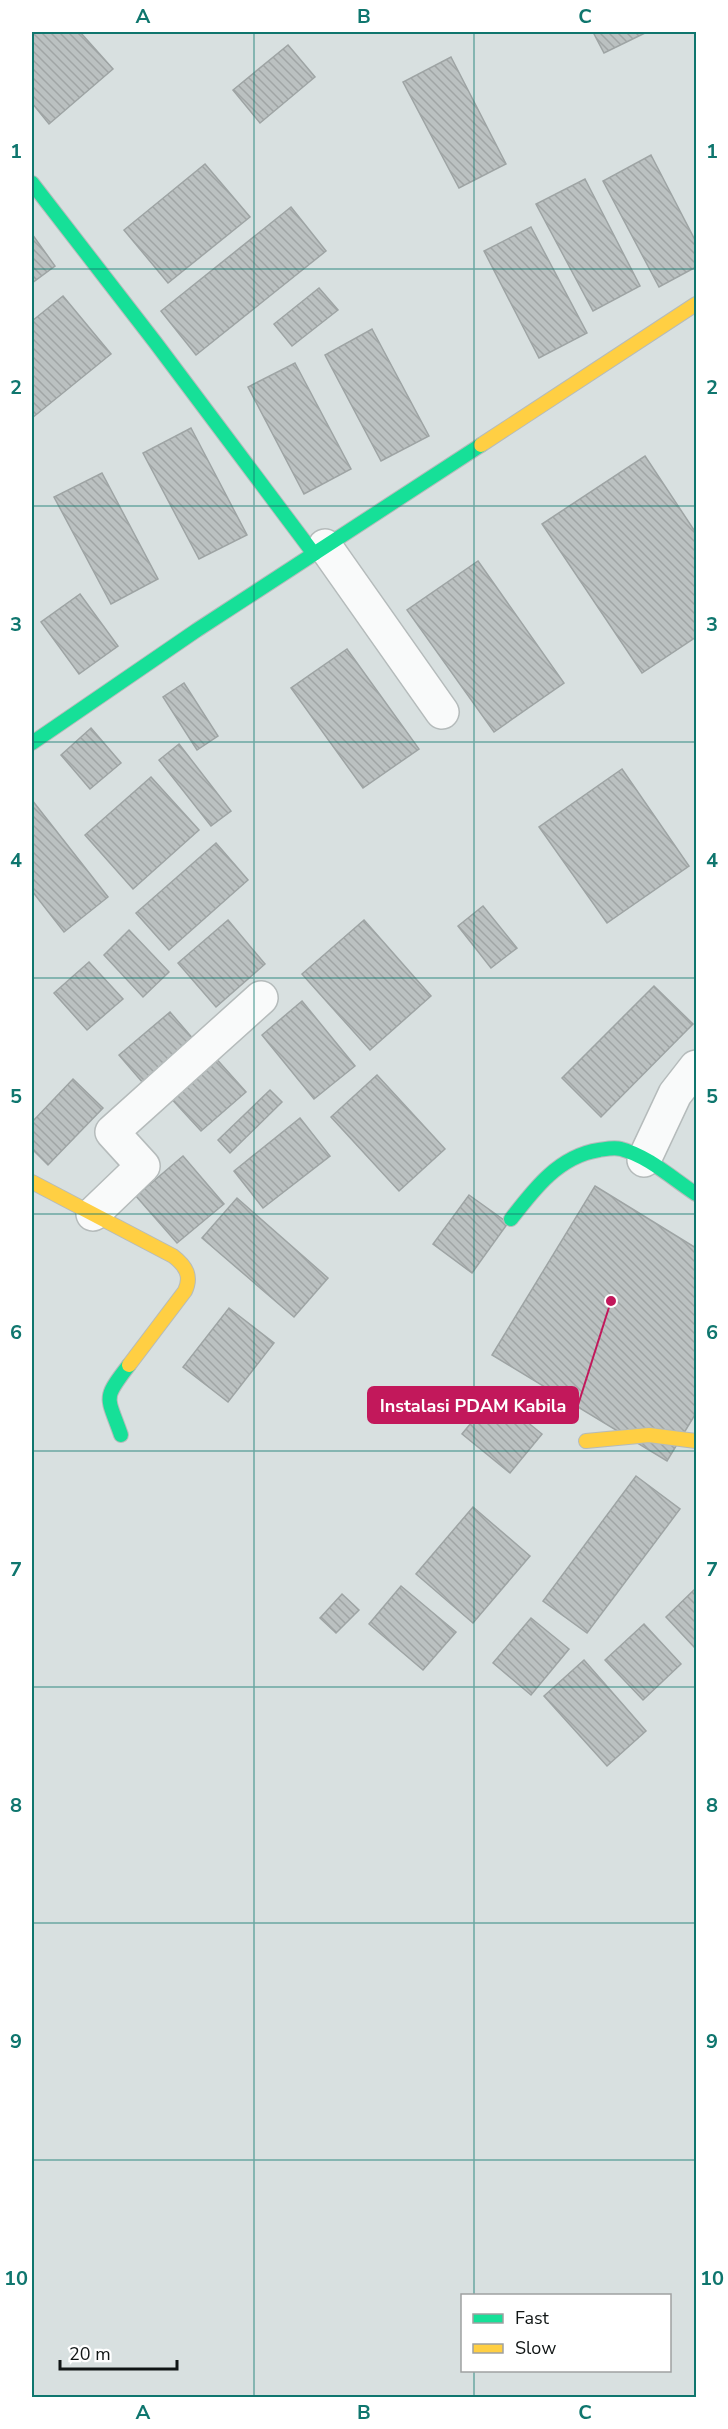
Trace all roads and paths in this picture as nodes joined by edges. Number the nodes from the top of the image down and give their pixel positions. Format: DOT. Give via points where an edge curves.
graph roads {
  1 [pos="32,183"];
  2 [pos="696,304"];
  3 [pos="319,550"];
  4 [pos="442,712"];
  5 [pos="32,743"];
  6 [pos="261,998"];
  7 [pos="696,1067"];
  8 [pos="644,1160"];
  9 [pos="32,1182"];
  10 [pos="696,1194"];
  11 [pos="93,1214"];
  12 [pos="511,1219"];
  13 [pos="121,1435"];
  14 [pos="585,1441"];
  15 [pos="696,1441"];
  1 -- 3 [label="street"];
  2 -- 3 [label="street"];
  3 -- 4 [label="street"];
  3 -- 5 [label="street"];
  6 -- 11 [label="street" via="112,1132 143,1166"];
  7 -- 8 [label="street" via="675,1094"];
  8 -- 10 [label="street"];
  8 -- 12 [label="street" via="619,1148 592,1149 559,1165"];
  9 -- 11 [label="street"];
  11 -- 13 [label="street" via="173,1256 188,1272 185,1291 111,1388 109,1403"];
  14 -- 15 [label="street" via="649,1435"];
}
